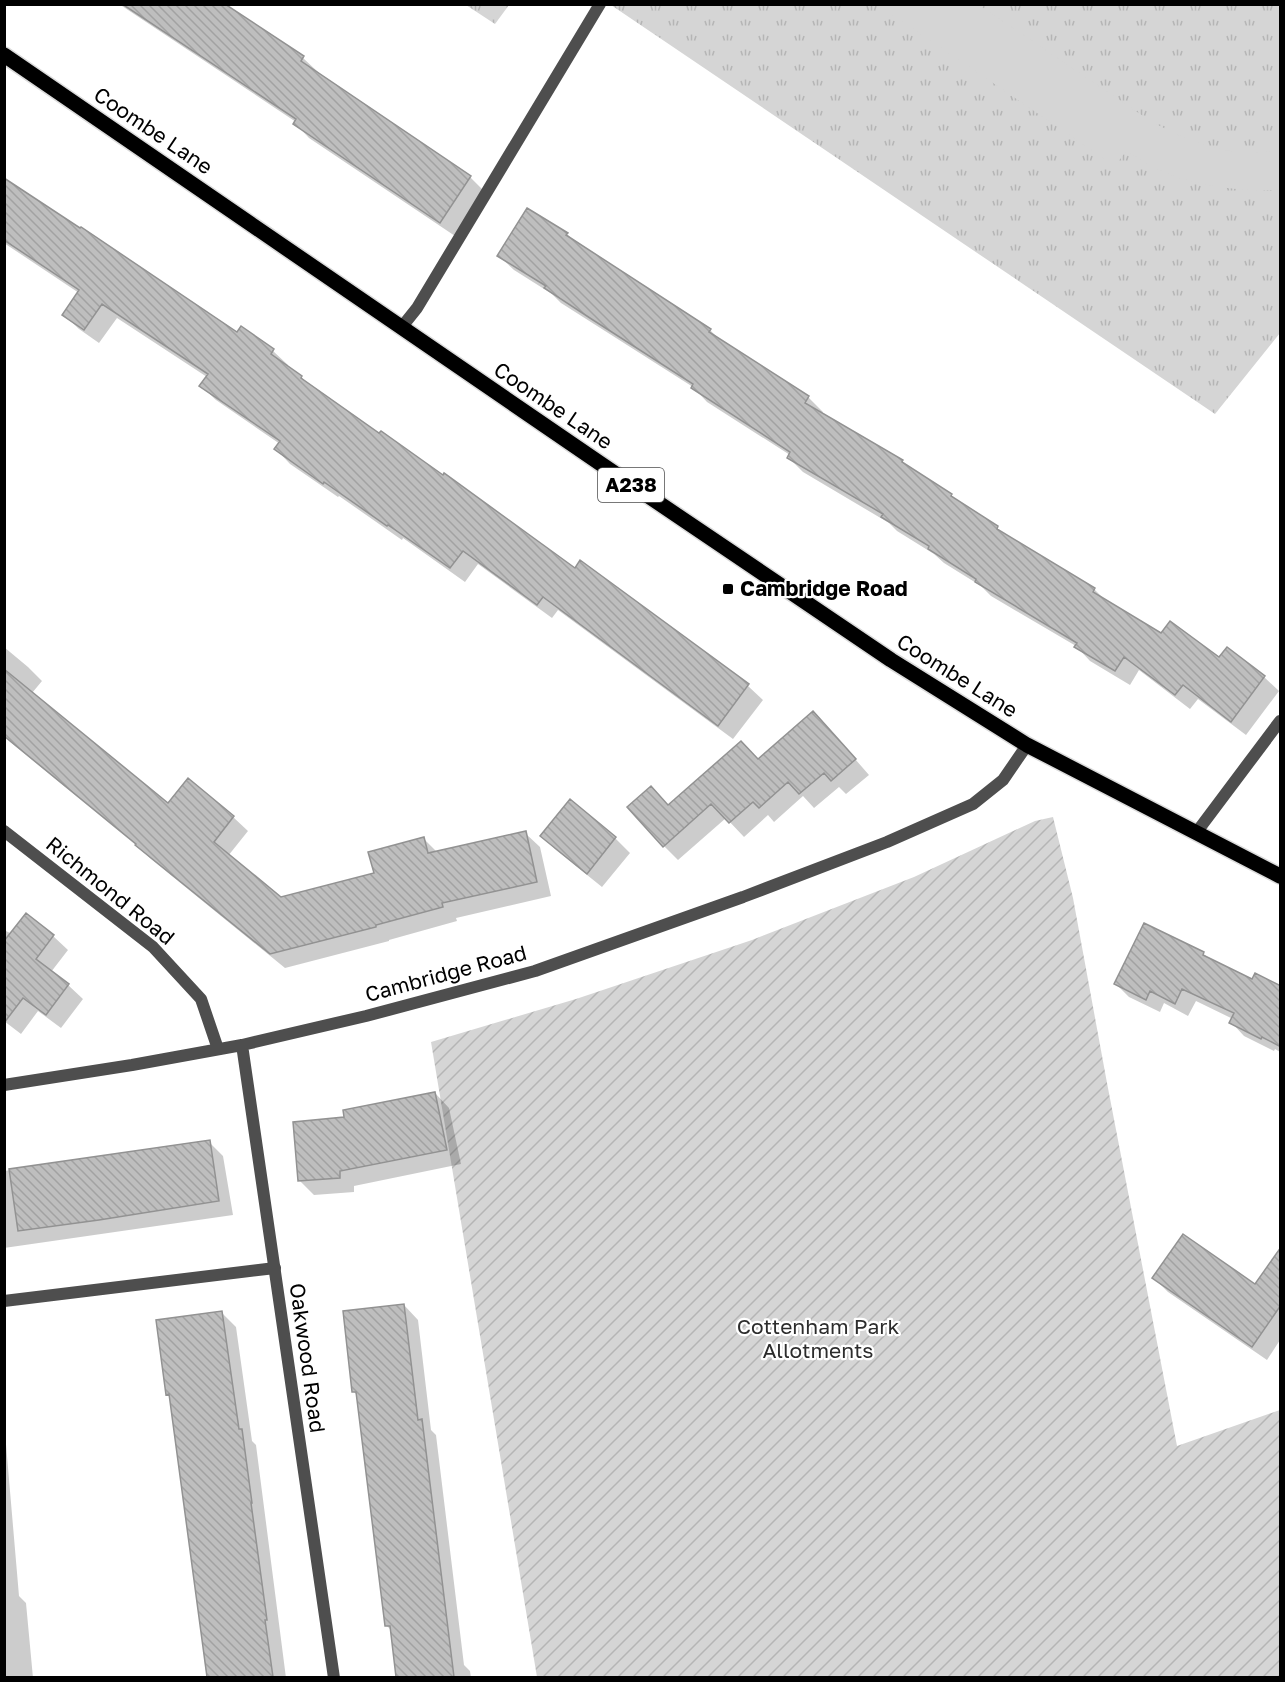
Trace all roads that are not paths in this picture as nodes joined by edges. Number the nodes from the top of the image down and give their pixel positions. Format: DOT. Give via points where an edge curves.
graph roads {
  1 [pos="600,4"];
  2 [pos="4,55"];
  3 [pos="402,328"];
  4 [pos="1281,722"];
  5 [pos="1027,746"];
  6 [pos="4,831"];
  7 [pos="1196,833"];
  8 [pos="1281,876"];
  9 [pos="242,1045"];
  10 [pos="218,1049"];
  11 [pos="4,1085"];
  12 [pos="275,1268"];
  13 [pos="4,1301"];
  14 [pos="334,1677"];
  1 -- 3 [label="street"];
  2 -- 3 [label="main road, Coombe Lane / A238"];
  3 -- 5 [label="main road, Coombe Lane / A238" via="882,654"];
  4 -- 7 [label="street"];
  5 -- 7 [label="main road, Coombe Lane / A238"];
  5 -- 9 [label="street, Cambridge Road" via="1004,780 973,804 777,884 535,971"];
  6 -- 10 [label="street, Richmond Road" via="153,947 201,999"];
  7 -- 8 [label="main road, Coombe Lane / A238"];
  9 -- 10 [label="street, Cambridge Road"];
  9 -- 12 [label="street, Oakwood Road"];
  10 -- 11 [label="street, Cambridge Road"];
  12 -- 13 [label="street"];
  12 -- 14 [label="street, Oakwood Road"];
}
